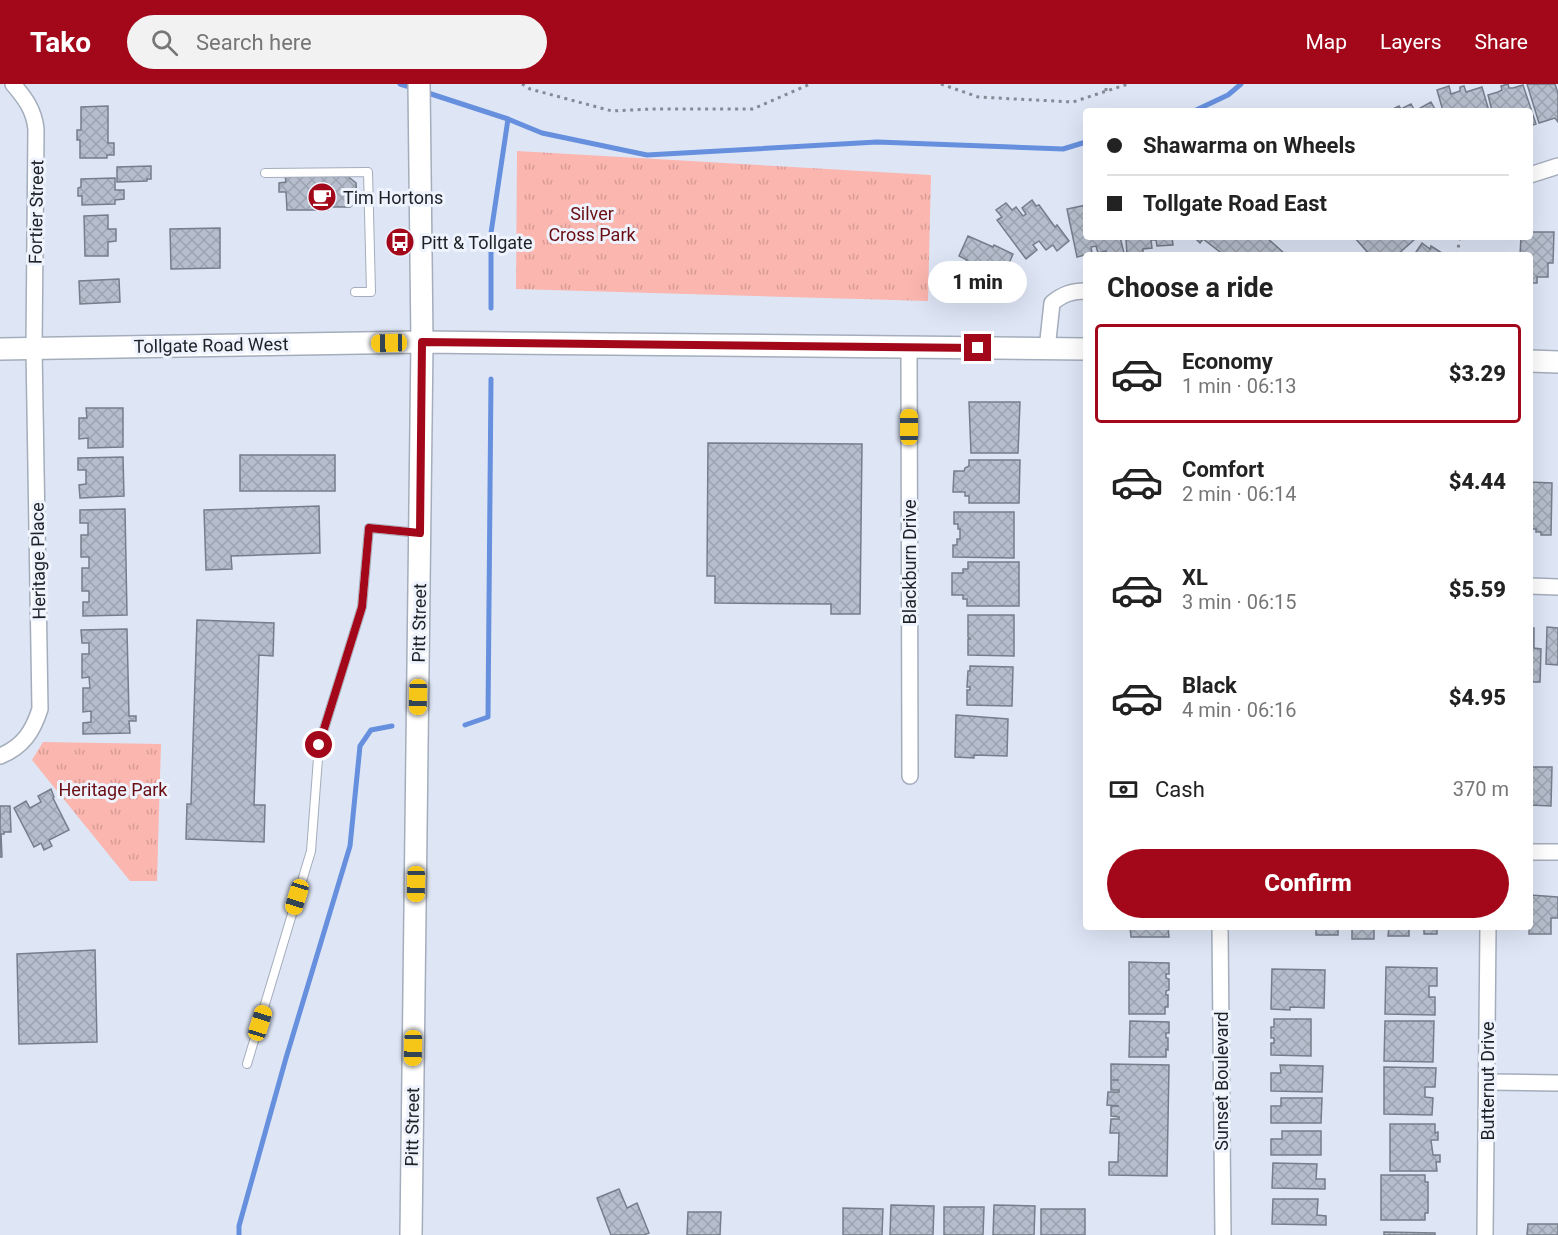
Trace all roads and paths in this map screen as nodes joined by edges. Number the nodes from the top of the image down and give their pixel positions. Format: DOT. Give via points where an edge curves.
graph roads {
  1 [pos="13,84"];
  2 [pos="419,84"];
  3 [pos="522,84"];
  4 [pos="810,84"];
  5 [pos="941,84"];
  6 [pos="1106,84"];
  7 [pos="1128,84"];
  8 [pos="1106,91"];
  9 [pos="1558,166"];
  10 [pos="265,173"];
  11 [pos="1533,174"];
  12 [pos="1083,291"];
  13 [pos="355,292"];
  14 [pos="422,342"];
  15 [pos="909,347"];
  16 [pos="34,348"];
  17 [pos="0,349"];
  18 [pos="1047,349"];
  19 [pos="1083,349"];
  20 [pos="1533,361"];
  21 [pos="1558,362"];
  22 [pos="420,533"];
  23 [pos="1533,586"];
  24 [pos="1558,587"];
  25 [pos="0,756"];
  26 [pos="910,776"];
  27 [pos="1533,852"];
  28 [pos="1558,852"];
  29 [pos="1220,930"];
  30 [pos="1488,930"];
  31 [pos="247,1064"];
  32 [pos="1488,1082"];
  33 [pos="1558,1083"];
  34 [pos="411,1235"];
  35 [pos="1222,1235"];
  36 [pos="1485,1235"];
  1 -- 16 [label="street, Fortier Street" via="28,100 36,129"];
  2 -- 14 [label="street, Pitt Street"];
  3 -- 4 [label="path" via="612,111 753,109"];
  5 -- 8 [label="path" via="978,97 1073,102"];
  6 -- 8 [label="path"];
  7 -- 8 [label="path"];
  9 -- 11 [label="street"];
  10 -- 13 [label="lane" via="368,172 371,292"];
  12 -- 18 [label="street" via="1061,295 1052,303"];
  14 -- 15 [label="street, Tollgate Road West"];
  14 -- 16 [label="street, Tollgate Road West"];
  14 -- 22 [label="street, Pitt Street"];
  15 -- 18 [label="street, Tollgate Road West"];
  15 -- 26 [label="street, Blackburn Drive"];
  16 -- 17 [label="street, Tollgate Road West"];
  16 -- 25 [label="street, Heritage Place" via="40,709 26,740"];
  18 -- 19 [label="street, Tollgate Road West"];
  20 -- 21 [label="street"];
  22 -- 31 [label="lane" via="369,528 362,607 319,745 311,851"];
  22 -- 34 [label="street, Pitt Street"];
  23 -- 24 [label="street"];
  27 -- 28 [label="street"];
  29 -- 35 [label="street, Sunset Boulevard"];
  30 -- 32 [label="street, Butternut Drive"];
  32 -- 33 [label="street"];
  32 -- 36 [label="street, Butternut Drive"];
}
